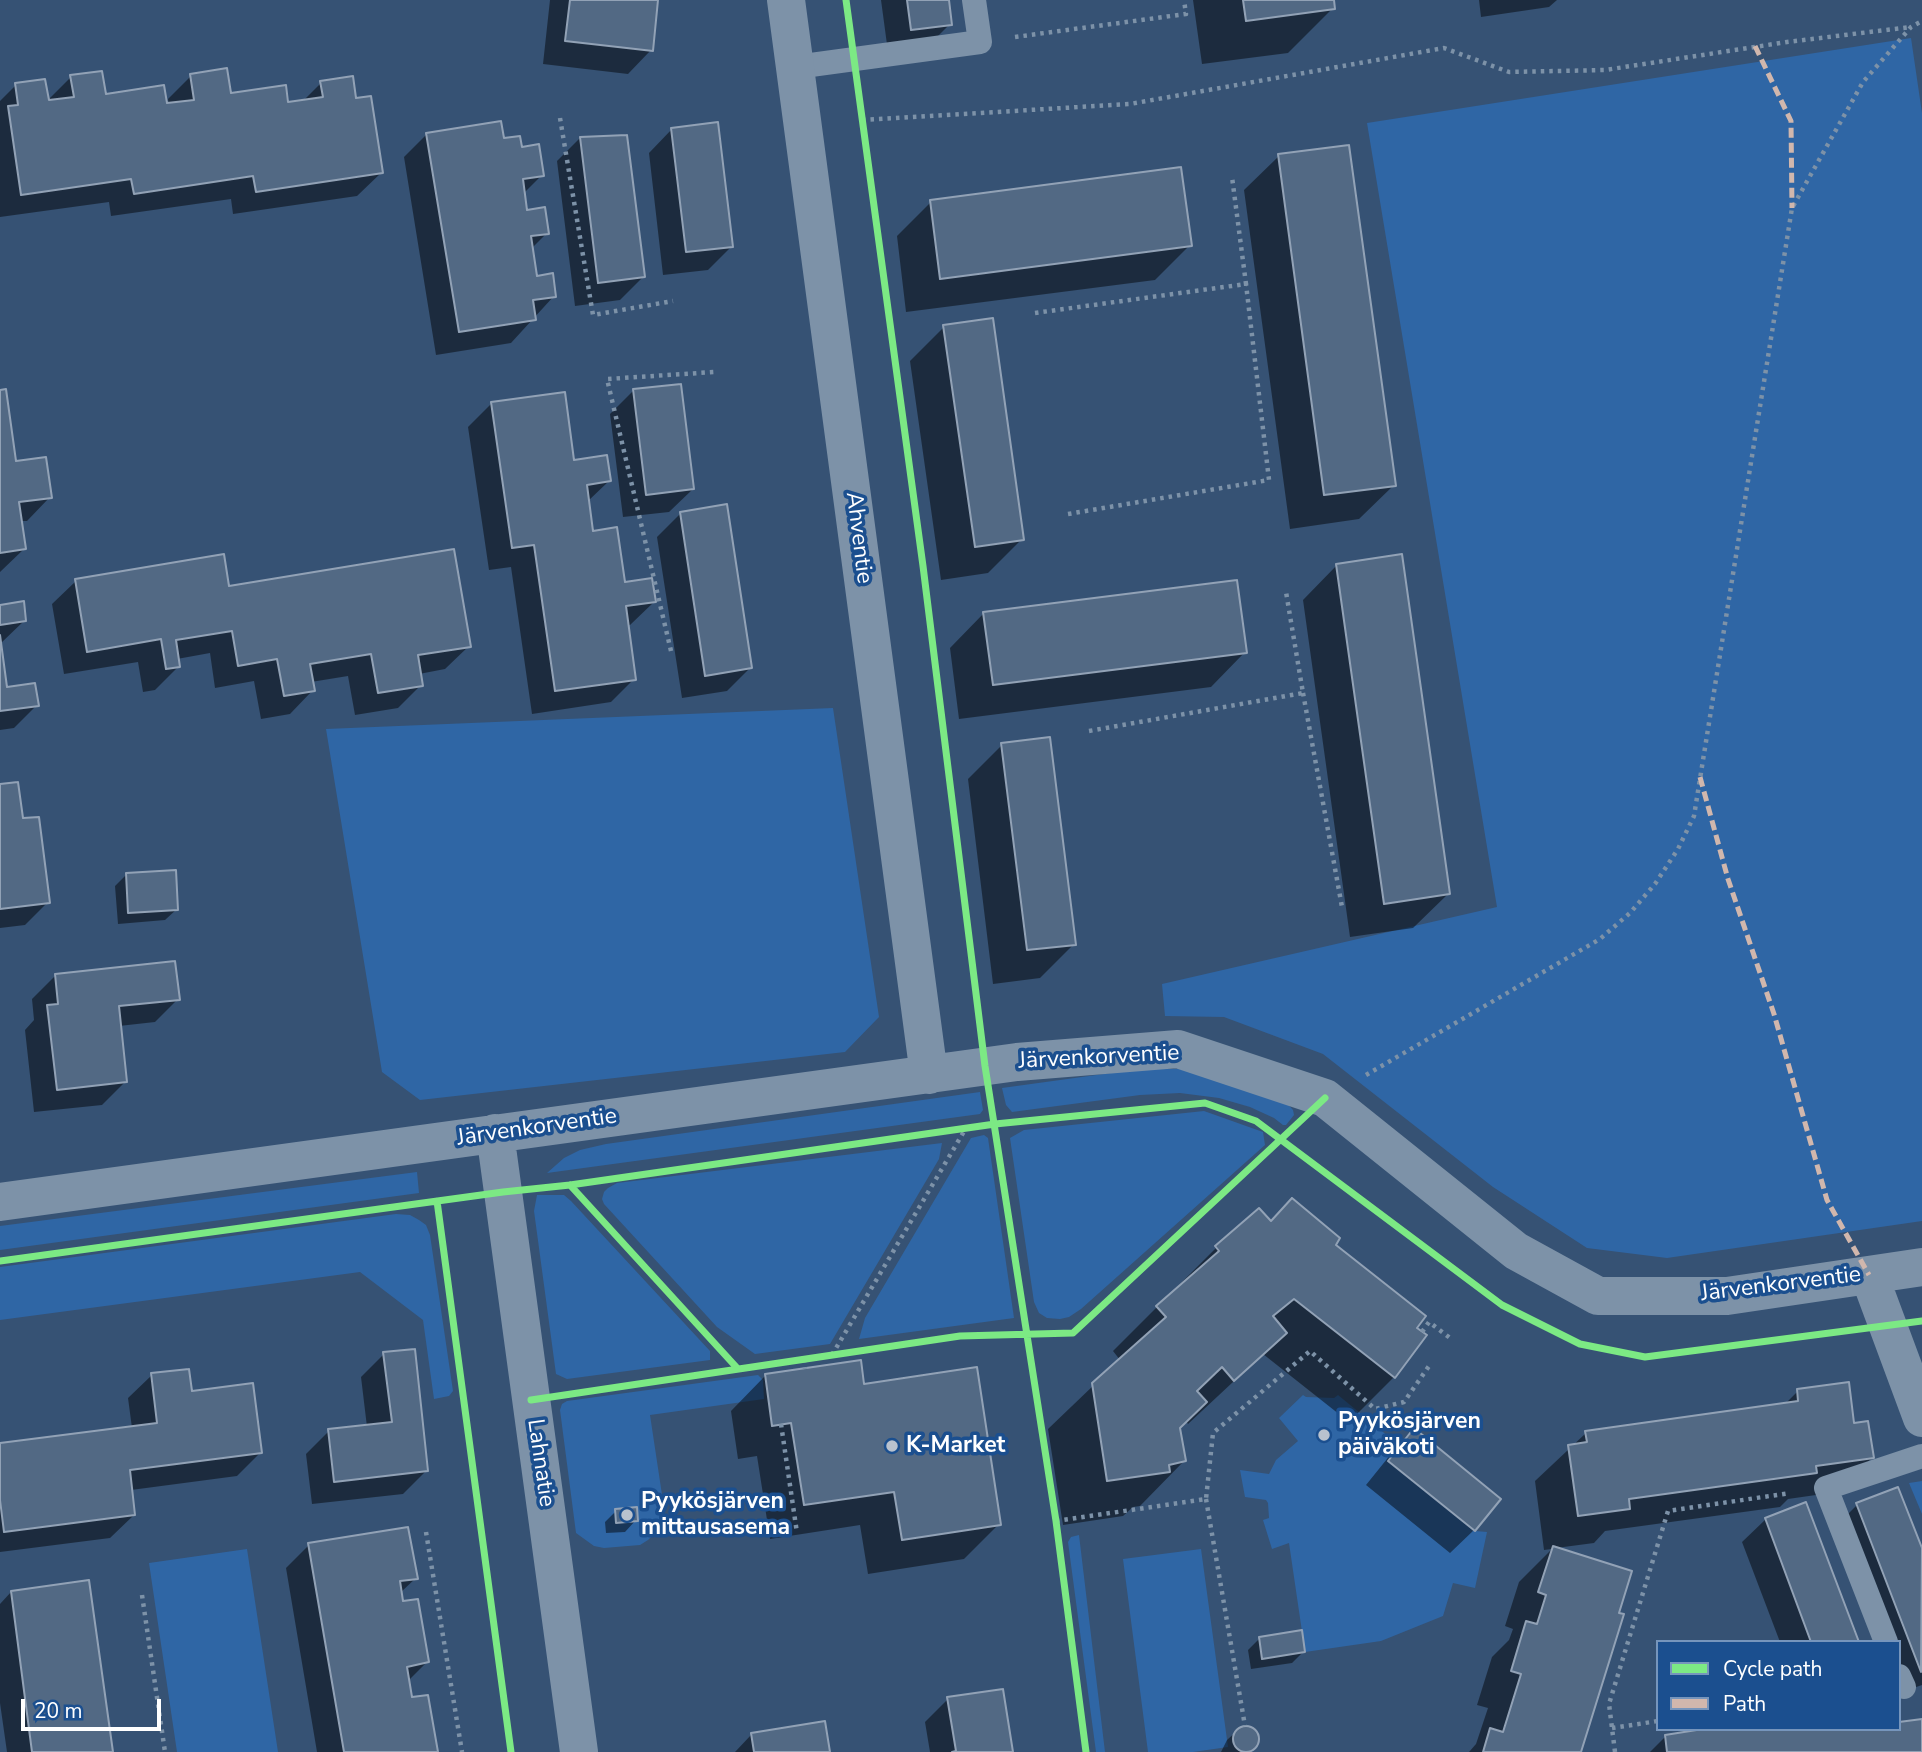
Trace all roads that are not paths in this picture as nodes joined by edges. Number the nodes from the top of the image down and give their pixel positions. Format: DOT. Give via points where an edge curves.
graph roads {
  1 [pos="786,0"];
  2 [pos="974,0"];
  3 [pos="796,67"];
  4 [pos="929,1075"];
  5 [pos="495,1133"];
  6 [pos="0,1202"];
  7 [pos="1922,1267"];
  8 [pos="1869,1275"];
  9 [pos="1922,1418"];
  10 [pos="1922,1456"];
  11 [pos="1885,1640"];
  12 [pos="579,1752"];
  1 -- 3 [label="street, Ahventie"];
  2 -- 3 [label="lane" via="980,42"];
  3 -- 4 [label="street, Ahventie"];
  4 -- 5 [label="street, Järvenkorventie"];
  4 -- 8 [label="street, Järvenkorventie" via="1017,1062 1178,1049 1325,1098 1516,1251 1598,1296 1727,1296"];
  5 -- 6 [label="street, Järvenkorventie"];
  5 -- 12 [label="street, Lahnatie"];
  7 -- 8 [label="street, Järvenkorventie"];
  8 -- 9 [label="street"];
  10 -- 11 [label="lane" via="1826,1488"];
}
